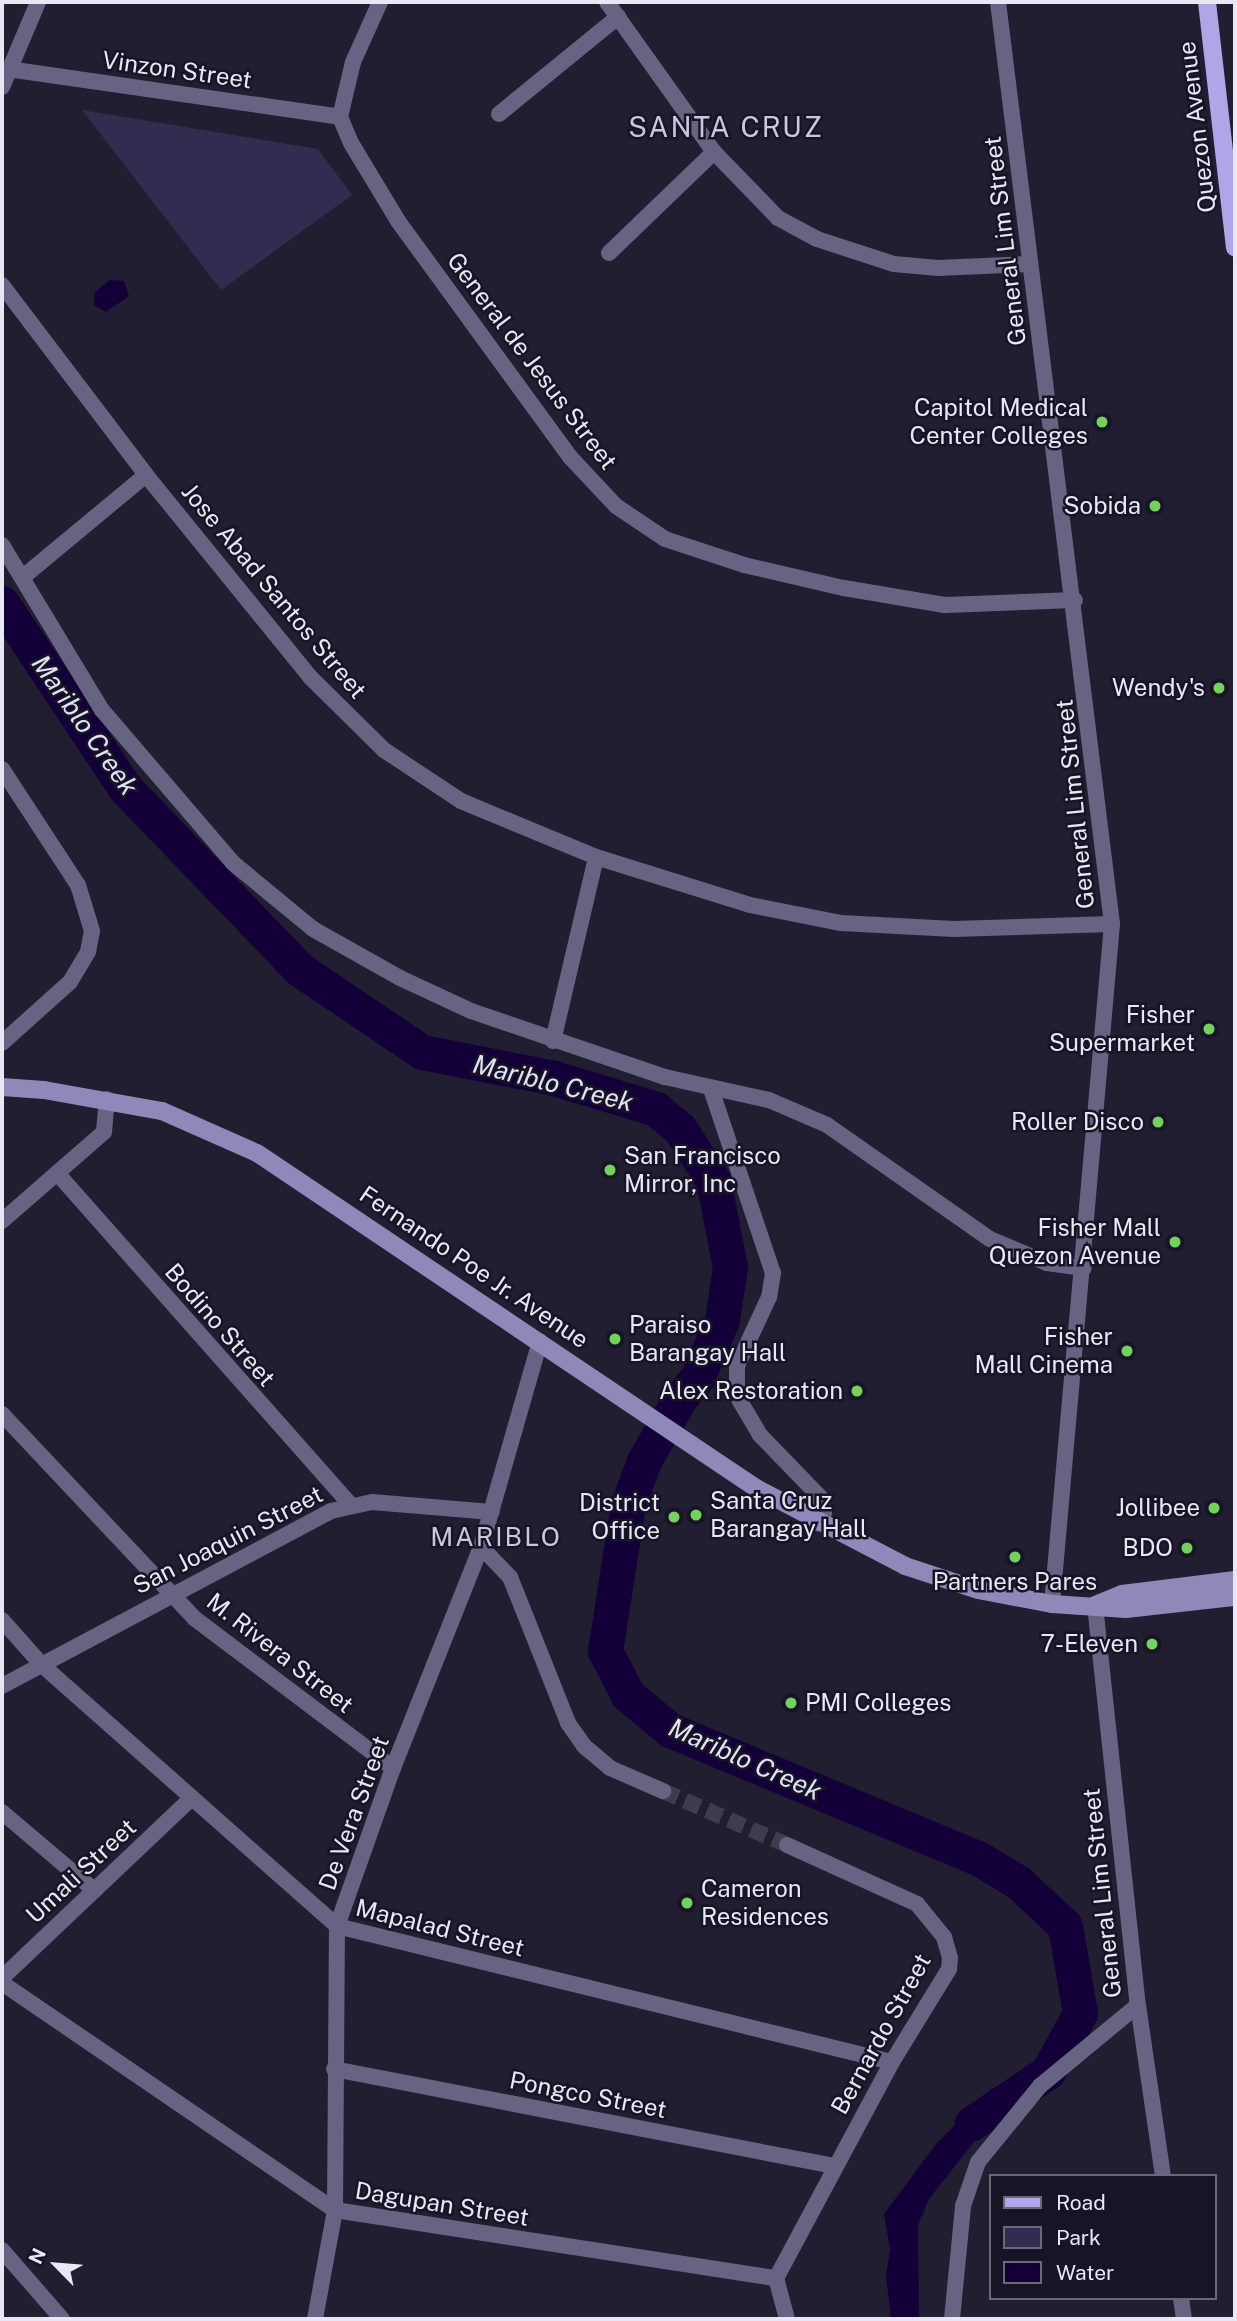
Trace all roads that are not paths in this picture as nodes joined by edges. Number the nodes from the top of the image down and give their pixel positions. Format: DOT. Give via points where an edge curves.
graph roads {
  1 [pos="38,2"];
  2 [pos="380,2"];
  3 [pos="607,2"];
  4 [pos="998,2"];
  5 [pos="1207,2"];
  6 [pos="618,17"];
  7 [pos="8,69"];
  8 [pos="2,87"];
  9 [pos="499,114"];
  10 [pos="340,117"];
  11 [pos="714,152"];
  12 [pos="1235,247"];
  13 [pos="608,253"];
  14 [pos="1030,264"];
  15 [pos="2,285"];
  16 [pos="146,475"];
  17 [pos="2,545"];
  18 [pos="23,577"];
  19 [pos="1075,600"];
  20 [pos="2,769"];
  21 [pos="596,858"];
  22 [pos="1112,924"];
  23 [pos="554,1041"];
  24 [pos="2,1044"];
  25 [pos="2,1087"];
  26 [pos="711,1089"];
  27 [pos="107,1099"];
  28 [pos="57,1172"];
  29 [pos="2,1222"];
  30 [pos="1084,1268"];
  31 [pos="540,1341"];
  32 [pos="2,1414"];
  33 [pos="351,1505"];
  34 [pos="492,1512"];
  35 [pos="818,1524"];
  36 [pos="481,1547"];
  37 [pos="1235,1580"];
  38 [pos="172,1594"];
  39 [pos="1235,1597"];
  40 [pos="1052,1604"];
  41 [pos="1095,1605"];
  42 [pos="2,1620"];
  43 [pos="42,1665"];
  44 [pos="2,1685"];
  45 [pos="393,1768"];
  46 [pos="663,1791"];
  47 [pos="192,1798"];
  48 [pos="2,1812"];
  49 [pos="787,1845"];
  50 [pos="94,1890"];
  51 [pos="337,1926"];
  52 [pos="2,1980"];
  53 [pos="1138,2005"];
  54 [pos="892,2062"];
  55 [pos="334,2069"];
  56 [pos="834,2166"];
  57 [pos="1163,2174"];
  58 [pos="335,2210"];
  59 [pos="2,2250"];
  60 [pos="775,2278"];
  61 [pos="1181,2300"];
  62 [pos="62,2319"];
  63 [pos="315,2319"];
  64 [pos="787,2319"];
  65 [pos="952,2319"];
  66 [pos="1184,2319"];
  1 -- 7 [label="street"];
  2 -- 10 [label="street" via="354,62"];
  3 -- 6 [label="street"];
  4 -- 14 [label="street, General Lim Street"];
  5 -- 12 [label="main road, Quezon Avenue"];
  6 -- 9 [label="street"];
  6 -- 11 [label="street"];
  7 -- 8 [label="street"];
  7 -- 10 [label="street, Vinzon Street"];
  10 -- 19 [label="street, General de Jesus Street" via="398,221 571,458 641,526 744,565 844,588 945,604"];
  11 -- 13 [label="street"];
  11 -- 14 [label="street" via="778,218 859,254 938,268"];
  14 -- 19 [label="street, General Lim Street"];
  15 -- 16 [label="street, Jose Abad Santos Street"];
  16 -- 18 [label="street"];
  16 -- 21 [label="street, Jose Abad Santos Street" via="310,677 384,750 461,801"];
  17 -- 18 [label="street"];
  18 -- 23 [label="street" via="102,710 233,863 313,929 400,978 471,1011"];
  19 -- 22 [label="street, General Lim Street"];
  20 -- 24 [label="street" via="10,789 74,876 88,907 92,931 88,952 71,982"];
  21 -- 22 [label="street, Jose Abad Santos Street" via="750,905 841,923 954,929"];
  21 -- 23 [label="street"];
  22 -- 30 [label="street, General Lim Street"];
  23 -- 26 [label="street"];
  25 -- 27 [label="main road, Fernando Poe Jr. Avenue"];
  26 -- 30 [label="street" via="769,1100 827,1125 990,1239 1047,1264"];
  26 -- 35 [label="street" via="773,1273 769,1297 737,1366 737,1396 760,1435 820,1497 824,1512"];
  27 -- 28 [label="street" via="104,1132"];
  27 -- 31 [label="main road, Fernando Poe Jr. Avenue" via="162,1111 257,1153"];
  28 -- 29 [label="street"];
  28 -- 33 [label="street, Bodino Street"];
  30 -- 40 [label="street, General Lim Street"];
  31 -- 34 [label="street, De Vera Street"];
  31 -- 35 [label="main road, Fernando Poe Jr. Avenue"];
  32 -- 38 [label="street, M. Rivera Street"];
  33 -- 34 [label="street, San Joaquin Street" via="402,1503"];
  33 -- 38 [label="street, San Joaquin Street"];
  34 -- 36 [label="street, De Vera Street"];
  35 -- 40 [label="main road, Fernando Poe Jr. Avenue" via="937,1578"];
  36 -- 45 [label="street, De Vera Street"];
  36 -- 46 [label="street" via="510,1577 568,1723 584,1746 610,1768"];
  37 -- 41 [label="main road, Fernando Poe Jr. Avenue" via="1122,1594"];
  38 -- 43 [label="street, San Joaquin Street"];
  38 -- 45 [label="street, M. Rivera Street" via="194,1618"];
  39 -- 41 [label="main road, Fernando Poe Jr. Avenue" via="1126,1609"];
  40 -- 41 [label="main road, Fernando Poe Jr. Avenue"];
  41 -- 53 [label="street, General Lim Street"];
  42 -- 43 [label="street, Mapalad Street"];
  43 -- 44 [label="street, San Joaquin Street"];
  43 -- 47 [label="street, Mapalad Street"];
  45 -- 51 [label="street, De Vera Street"];
  47 -- 50 [label="street, Umali Street"];
  47 -- 51 [label="street, Mapalad Street"];
  48 -- 50 [label="street"];
  49 -- 54 [label="street, Bernardo Street" via="917,1904 944,1937 948,1969"];
  50 -- 52 [label="street, Umali Street"];
  51 -- 54 [label="street, Mapalad Street"];
  51 -- 55 [label="street, De Vera Street"];
  52 -- 58 [label="street, Dagupan Street"];
  53 -- 57 [label="street, General Lim Street"];
  53 -- 65 [label="street" via="1040,2086 978,2162 963,2206"];
  54 -- 56 [label="street, Bernardo Street"];
  55 -- 56 [label="street, Pongco Street"];
  55 -- 58 [label="street, De Vera Street"];
  56 -- 60 [label="street, Bernardo Street"];
  58 -- 60 [label="street, Dagupan Street"];
  58 -- 63 [label="street, De Vera Street"];
  59 -- 62 [label="street"];
  60 -- 64 [label="street"];
  61 -- 66 [label="street"];
}
